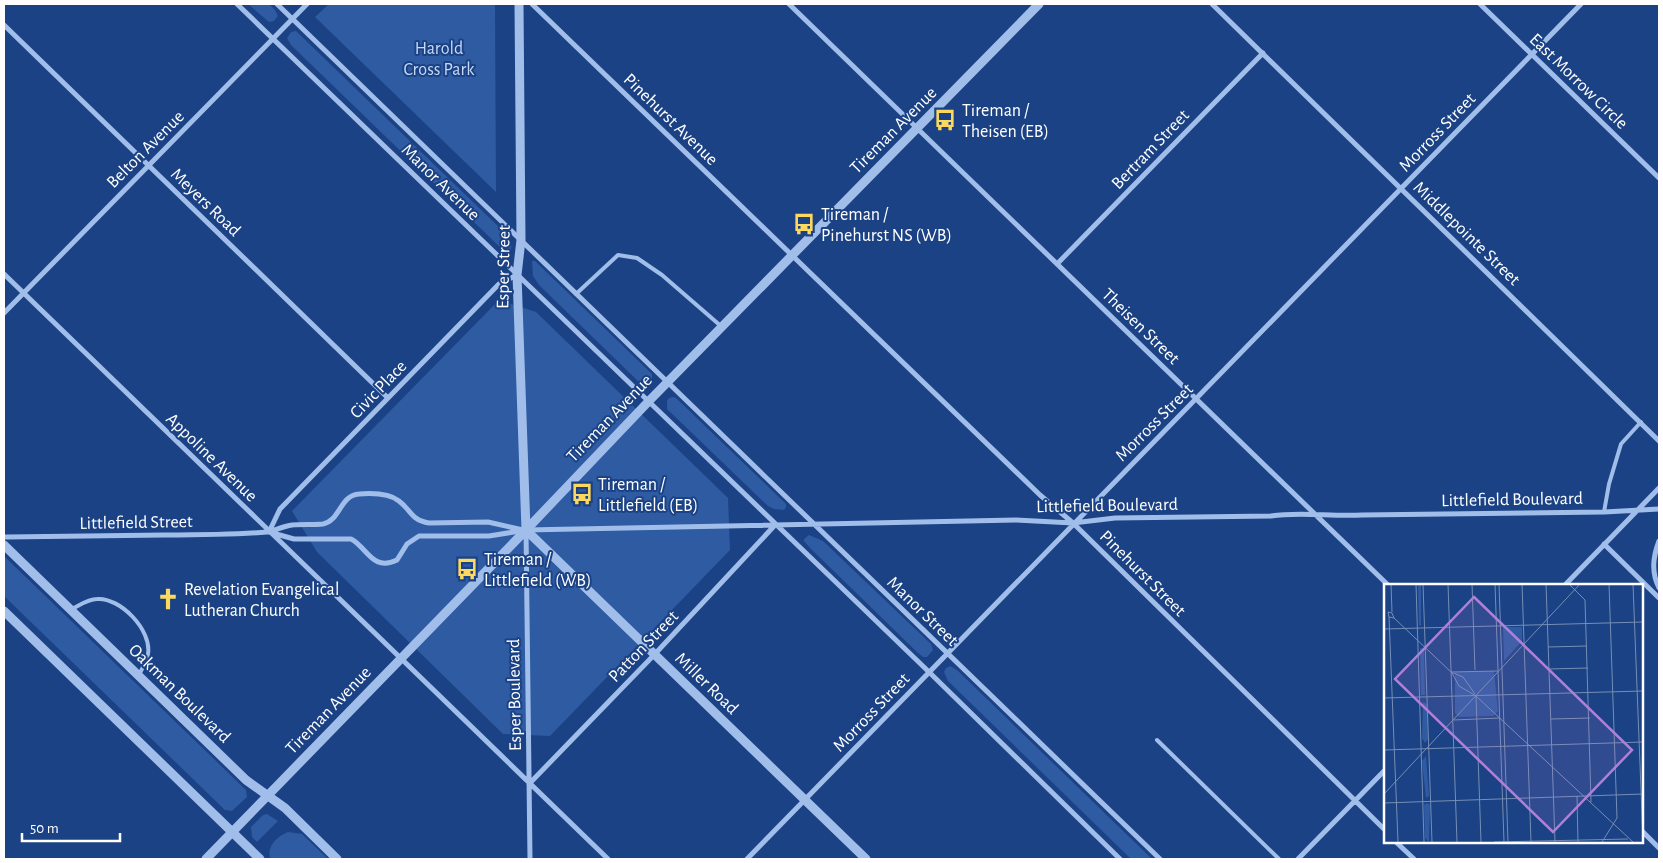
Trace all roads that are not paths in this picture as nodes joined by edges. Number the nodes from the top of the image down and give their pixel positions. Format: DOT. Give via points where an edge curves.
graph roads {
  1 [pos="237,4"];
  2 [pos="277,4"];
  3 [pos="307,4"];
  4 [pos="519,4"];
  5 [pos="532,4"];
  6 [pos="789,4"];
  7 [pos="1039,4"];
  8 [pos="1212,4"];
  9 [pos="1480,4"];
  10 [pos="1581,4"];
  11 [pos="292,19"];
  12 [pos="4,25"];
  13 [pos="273,39"];
  14 [pos="1263,53"];
  15 [pos="1531,54"];
  16 [pos="918,129"];
  17 [pos="148,165"];
  18 [pos="1659,178"];
  19 [pos="1401,188"];
  20 [pos="521,240"];
  21 [pos="792,254"];
  22 [pos="1057,264"];
  23 [pos="4,274"];
  24 [pos="517,275"];
  25 [pos="23,293"];
  26 [pos="576,294"];
  27 [pos="4,313"];
  28 [pos="722,327"];
  29 [pos="667,382"];
  30 [pos="388,398"];
  31 [pos="1196,398"];
  32 [pos="648,402"];
  33 [pos="1641,422"];
  34 [pos="1659,441"];
  35 [pos="1659,488"];
  36 [pos="1639,509"];
  37 [pos="1659,509"];
  38 [pos="1604,512"];
  39 [pos="1317,515"];
  40 [pos="1073,523"];
  41 [pos="814,524"];
  42 [pos="775,525"];
  43 [pos="526,530"];
  44 [pos="269,532"];
  45 [pos="4,538"];
  46 [pos="1659,541"];
  47 [pos="4,544"];
  48 [pos="1604,544"];
  49 [pos="1387,584"];
  50 [pos="1566,584"];
  51 [pos="1659,588"];
  52 [pos="1659,598"];
  53 [pos="71,610"];
  54 [pos="4,611"];
  55 [pos="947,653"];
  56 [pos="654,655"];
  57 [pos="401,659"];
  58 [pos="929,672"];
  59 [pos="139,675"];
  60 [pos="1157,740"];
  61 [pos="1384,772"];
  62 [pos="529,784"];
  63 [pos="268,796"];
  64 [pos="805,799"];
  65 [pos="1354,801"];
  66 [pos="1384,829"];
  67 [pos="233,832"];
  68 [pos="1643,832"];
  69 [pos="1397,843"];
  70 [pos="1659,848"];
  71 [pos="206,859"];
  72 [pos="260,859"];
  73 [pos="337,859"];
  74 [pos="530,859"];
  75 [pos="608,859"];
  76 [pos="747,859"];
  77 [pos="866,859"];
  78 [pos="1120,859"];
  79 [pos="1160,859"];
  80 [pos="1279,859"];
  81 [pos="1298,859"];
  82 [pos="1414,859"];
  1 -- 13 [label="street, Manor Avenue"];
  2 -- 11 [label="street, Manor Avenue"];
  3 -- 11 [label="street, Belton Avenue"];
  4 -- 20 [label="street, Esper Street"];
  5 -- 21 [label="street, Pinehurst Avenue"];
  6 -- 16 [label="street, Theisen Street"];
  7 -- 16 [label="street, Tireman Avenue"];
  8 -- 14 [label="street, Middlepointe Street"];
  9 -- 15 [label="street, East Morrow Circle"];
  10 -- 15 [label="street, Morross Street"];
  11 -- 13 [label="street, Belton Avenue"];
  11 -- 20 [label="street, Manor Avenue"];
  12 -- 17 [label="street, Meyers Road"];
  13 -- 17 [label="street, Belton Avenue"];
  13 -- 24 [label="street, Manor Avenue"];
  14 -- 19 [label="street, Middlepointe Street"];
  14 -- 22 [label="street, Bertram Street"];
  15 -- 18 [label="street, East Morrow Circle"];
  15 -- 19 [label="street, Morross Street"];
  16 -- 21 [label="street, Tireman Avenue"];
  16 -- 22 [label="street, Theisen Street"];
  17 -- 25 [label="street, Belton Avenue"];
  17 -- 30 [label="street, Meyers Road"];
  19 -- 31 [label="street, Morross Street"];
  19 -- 33 [label="street, Middlepointe Street"];
  20 -- 24 [label="street, Esper Street"];
  20 -- 26 [label="street, Manor Avenue"];
  21 -- 28 [label="street, Tireman Avenue"];
  21 -- 40 [label="street, Pinehurst Street" via="1040,495"];
  22 -- 31 [label="street, Theisen Street"];
  23 -- 25 [label="street, Appoline Avenue"];
  24 -- 30 [label="street, Civic Place" via="499,284"];
  24 -- 32 [label="street, Manor Avenue"];
  24 -- 43 [label="street, Esper Street"];
  25 -- 27 [label="street, Belton Avenue"];
  25 -- 44 [label="street, Appoline Avenue"];
  26 -- 28 [label="lane" via="618,255 637,258 662,275"];
  26 -- 29 [label="street, Manor Avenue"];
  28 -- 29 [label="street, Tireman Avenue"];
  29 -- 32 [label="street, Tireman Avenue"];
  29 -- 41 [label="street, Manor Street"];
  30 -- 44 [label="street, Civic Place" via="280,509"];
  31 -- 39 [label="street, Theisen Street"];
  31 -- 40 [label="street, Morross Street"];
  32 -- 42 [label="street"];
  32 -- 43 [label="street, Tireman Avenue"];
  33 -- 34 [label="street, Middlepointe Street"];
  33 -- 38 [label="lane" via="1620,444"];
  35 -- 36 [label="street"];
  36 -- 37 [label="street, Littlefield Boulevard"];
  36 -- 38 [label="street, Littlefield Boulevard"];
  36 -- 48 [label="street"];
  38 -- 39 [label="street, Littlefield Boulevard"];
  39 -- 40 [label="street, Littlefield Boulevard" via="1115,518"];
  39 -- 49 [label="street, Theisen Street"];
  40 -- 41 [label="street, Littlefield Boulevard" via="1016,520"];
  40 -- 55 [label="street, Morross Street"];
  40 -- 65 [label="street, Pinehurst Street"];
  41 -- 42 [label="street, Littlefield Boulevard"];
  41 -- 55 [label="street, Manor Street"];
  42 -- 43 [label="street, Littlefield Boulevard"];
  42 -- 56 [label="street, Patton Street"];
  42 -- 58 [label="street"];
  43 -- 44 [label="street, Littlefield Street" via="489,536 419,536 407,544 397,560 385,563 371,559 351,539 294,539"];
  43 -- 44 [label="street, Littlefield Street" via="488,522 419,521 393,497 357,494 347,498 329,522 290,525"];
  43 -- 56 [label="street, Miller Road"];
  43 -- 57 [label="street, Tireman Avenue"];
  43 -- 62 [label="street, Esper Boulevard"];
  44 -- 45 [label="street, Littlefield Street"];
  44 -- 57 [label="street, Appoline Avenue"];
  46 -- 51 [label="street" via="1653,564"];
  47 -- 53 [label="street, Oakman Boulevard"];
  48 -- 50 [label="street"];
  48 -- 52 [label="street"];
  53 -- 59 [label="street, Oakman Boulevard"];
  53 -- 59 [label="lane" via="98,598 129,613 137,621 148,644 148,655"];
  54 -- 67 [label="street"];
  55 -- 58 [label="street, Morross Street"];
  55 -- 79 [label="street, Manor Street"];
  56 -- 62 [label="street, Patton Street"];
  56 -- 64 [label="street, Miller Road"];
  57 -- 62 [label="street, Appoline Avenue"];
  57 -- 63 [label="street, Tireman Avenue"];
  58 -- 64 [label="street, Morross Street"];
  58 -- 78 [label="street"];
  59 -- 63 [label="street, Oakman Boulevard" via="246,780"];
  60 -- 80 [label="lane"];
  61 -- 65 [label="street"];
  62 -- 74 [label="street, Esper Boulevard"];
  62 -- 75 [label="street, Appoline Avenue"];
  63 -- 67 [label="street, Tireman Avenue"];
  63 -- 73 [label="street, Oakman Boulevard" via="285,808"];
  64 -- 76 [label="street, Morross Street"];
  64 -- 77 [label="street, Miller Road"];
  65 -- 66 [label="street, Pinehurst Street"];
  65 -- 81 [label="street"];
  67 -- 71 [label="street, Tireman Avenue"];
  67 -- 72 [label="street"];
  68 -- 70 [label="street"];
  69 -- 82 [label="street"];
}
